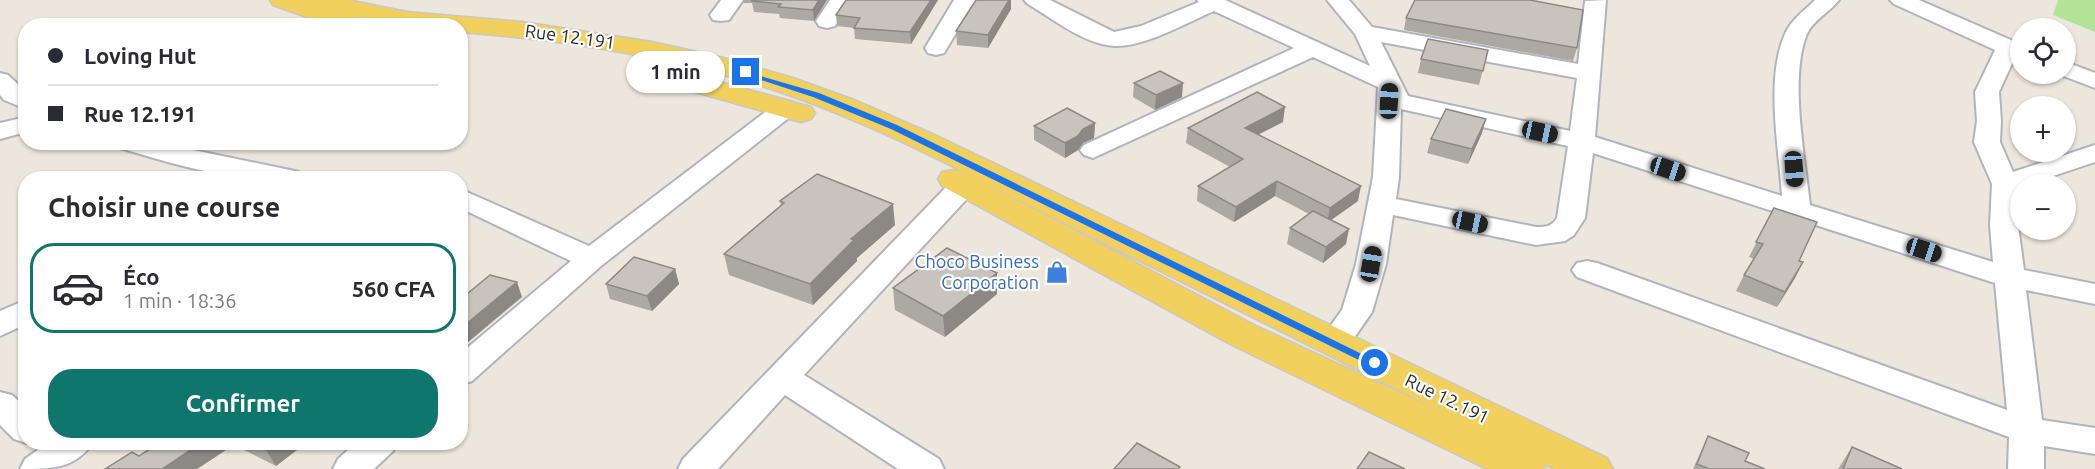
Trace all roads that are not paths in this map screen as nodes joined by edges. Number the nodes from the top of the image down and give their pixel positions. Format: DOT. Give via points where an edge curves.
graph roads {
  1 [pos="282,0"];
  2 [pos="322,0"];
  3 [pos="841,0"];
  4 [pos="965,0"];
  5 [pos="1035,0"];
  6 [pos="1338,0"];
  7 [pos="1595,0"];
  8 [pos="1828,0"];
  9 [pos="1901,0"];
  10 [pos="1211,1"];
  11 [pos="336,18"];
  12 [pos="393,18"];
  13 [pos="827,21"];
  14 [pos="468,25"];
  15 [pos="1365,32"];
  16 [pos="468,40"];
  17 [pos="2010,47"];
  18 [pos="936,48"];
  19 [pos="1313,48"];
  20 [pos="2010,55"];
  21 [pos="1589,73"];
  22 [pos="2076,73"];
  23 [pos="0,80"];
  24 [pos="2095,81"];
  25 [pos="1390,84"];
  26 [pos="18,98"];
  27 [pos="786,108"];
  28 [pos="18,126"];
  29 [pos="0,131"];
  30 [pos="1582,141"];
  31 [pos="153,150"];
  32 [pos="1093,150"];
  33 [pos="2095,153"];
  34 [pos="238,171"];
  35 [pos="965,184"];
  36 [pos="2005,184"];
  37 [pos="468,200"];
  38 [pos="1381,204"];
  39 [pos="1797,210"];
  40 [pos="591,259"];
  41 [pos="1587,270"];
  42 [pos="2008,277"];
  43 [pos="2095,294"];
  44 [pos="18,315"];
  45 [pos="0,325"];
  46 [pos="1334,343"];
  47 [pos="468,366"];
  48 [pos="783,378"];
  49 [pos="0,404"];
  50 [pos="18,422"];
  51 [pos="2026,430"];
  52 [pos="2095,441"];
  53 [pos="372,450"];
  54 [pos="351,469"];
  55 [pos="696,469"];
  56 [pos="926,469"];
  57 [pos="1525,469"];
  58 [pos="1592,469"];
  59 [pos="2026,469"];
  1 -- 11 [label="main road"];
  2 -- 12 [label="main road, Rue 12.191"];
  3 -- 13 [label="street"];
  4 -- 18 [label="street"];
  5 -- 10 [label="street" via="1115,39 1131,37"];
  6 -- 15 [label="street"];
  7 -- 21 [label="street"];
  8 -- 39 [label="street" via="1796,34 1786,83"];
  9 -- 17 [label="street"];
  10 -- 19 [label="street"];
  14 -- 46 [label="main road, Rue 12.191" via="549,32 666,52 807,92 928,143"];
  15 -- 21 [label="street"];
  15 -- 25 [label="street"];
  16 -- 27 [label="main road, Rue 12.191" via="610,61"];
  19 -- 25 [label="street"];
  19 -- 32 [label="street"];
  20 -- 36 [label="street" via="1987,92 1987,142"];
  21 -- 30 [label="street"];
  22 -- 24 [label="street"];
  23 -- 26 [label="street"];
  25 -- 30 [label="street" via="1398,101"];
  25 -- 38 [label="street"];
  27 -- 35 [label="main road, Rue 12.191" via="865,138"];
  27 -- 40 [label="street"];
  28 -- 29 [label="street"];
  30 -- 38 [label="street" via="1571,218 1555,235 1536,236"];
  30 -- 39 [label="street"];
  31 -- 34 [label="street"];
  33 -- 36 [label="street"];
  35 -- 48 [label="street"];
  35 -- 57 [label="main road, Rue 12.191" via="1233,330"];
  36 -- 42 [label="street"];
  37 -- 40 [label="street"];
  38 -- 46 [label="street" via="1371,264 1357,312"];
  39 -- 42 [label="street"];
  40 -- 47 [label="street"];
  41 -- 51 [label="street"];
  42 -- 43 [label="street"];
  42 -- 51 [label="street"];
  44 -- 45 [label="street"];
  46 -- 58 [label="main road, Rue 12.191"];
  48 -- 55 [label="street"];
  48 -- 56 [label="street"];
  49 -- 50 [label="street"];
  51 -- 52 [label="street"];
  51 -- 59 [label="street"];
  53 -- 54 [label="street"];
}
